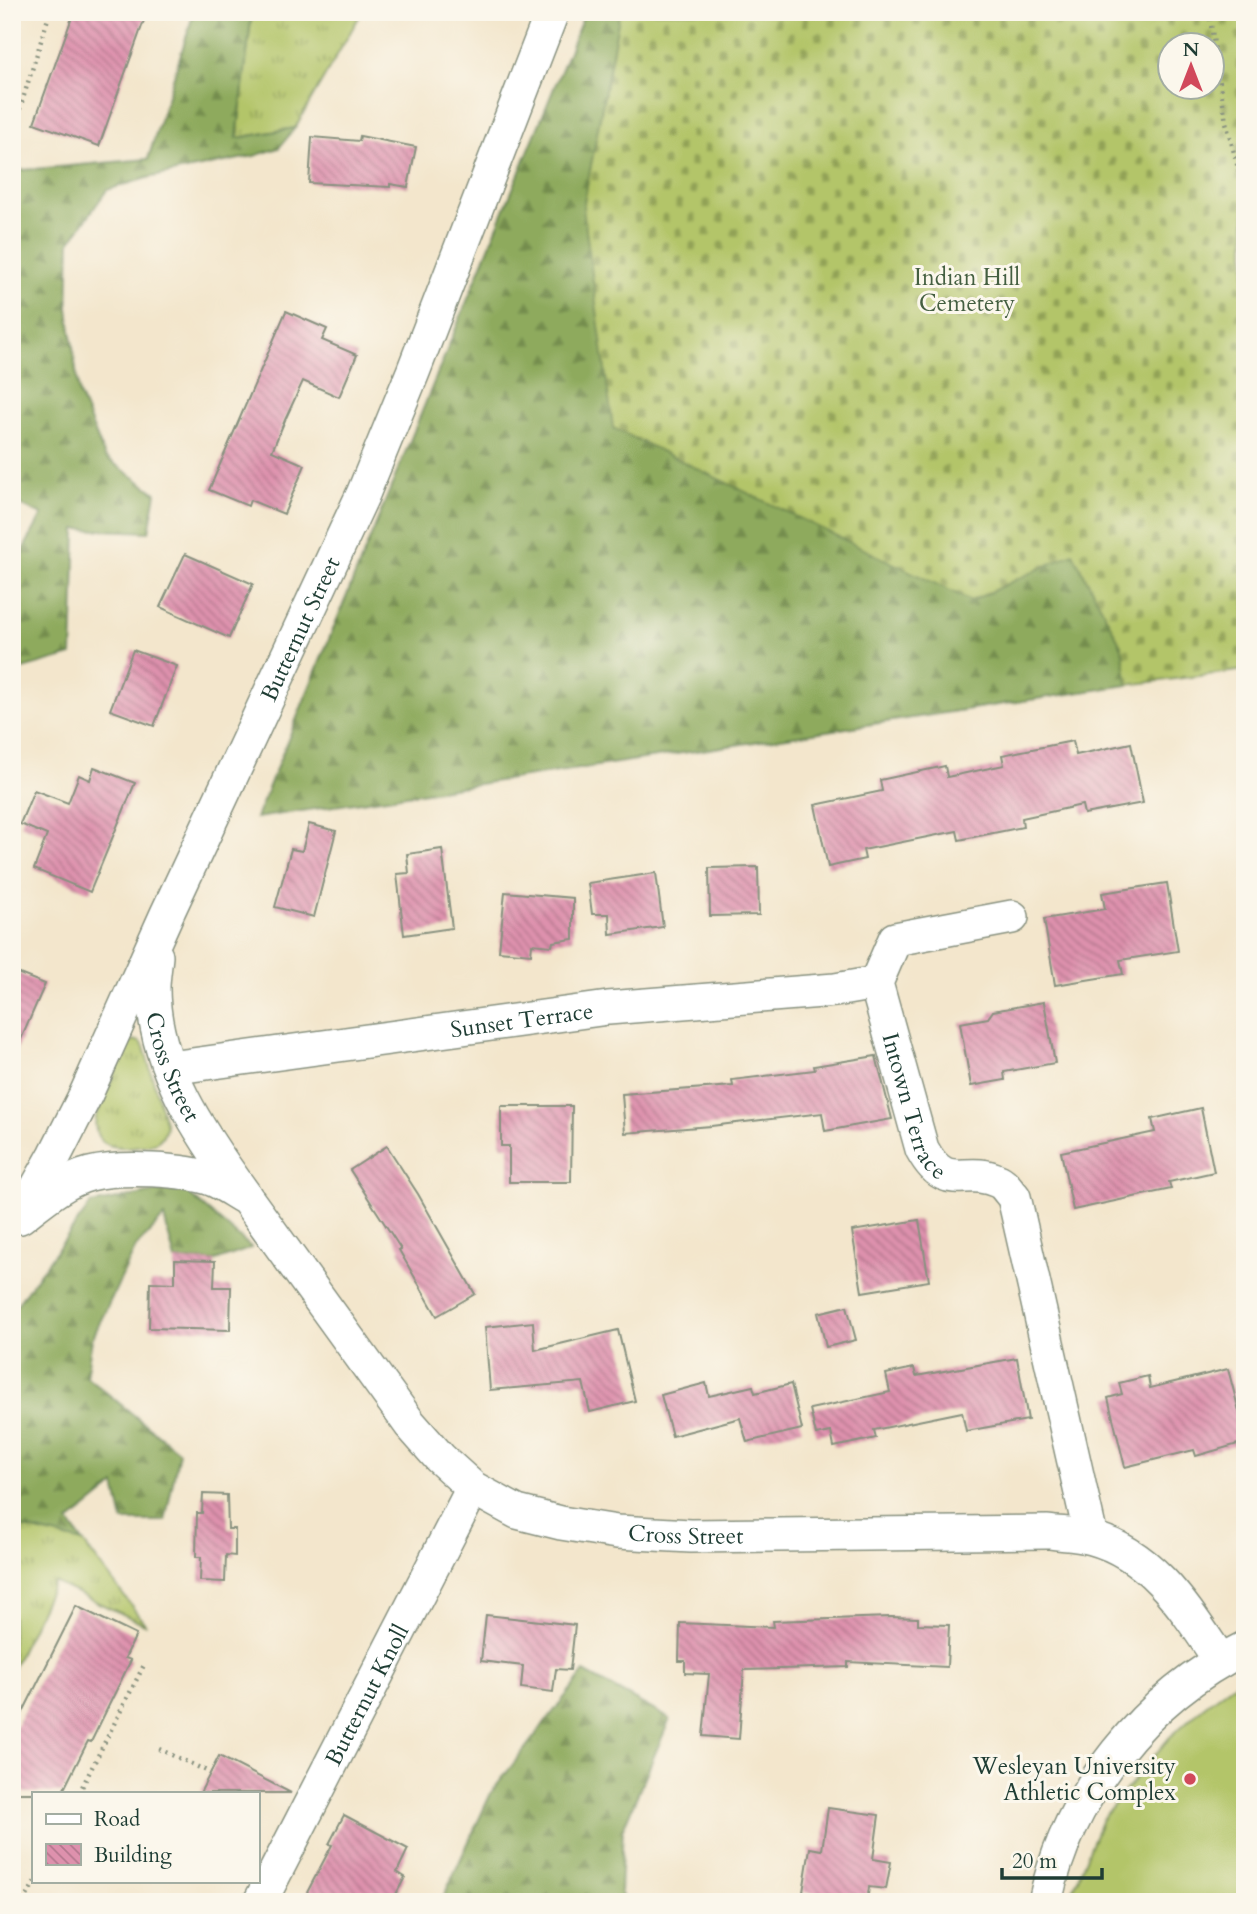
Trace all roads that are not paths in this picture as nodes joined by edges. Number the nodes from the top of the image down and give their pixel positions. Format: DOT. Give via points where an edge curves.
graph roads {
  1 [pos="552,12"];
  2 [pos="166,916"];
  3 [pos="1012,917"];
  4 [pos="876,983"];
  5 [pos="170,1068"];
  6 [pos="247,1199"];
  7 [pos="16,1222"];
  8 [pos="473,1488"];
  9 [pos="1091,1537"];
  10 [pos="1232,1654"];
  11 [pos="260,1902"];
  12 [pos="1045,1902"];
  1 -- 2 [label="street, Butternut Street" via="363,494"];
  2 -- 5 [label="street, Cross Street" via="153,988 156,1025"];
  2 -- 7 [label="street, Butternut Street" via="86,1094"];
  3 -- 4 [label="street" via="895,939"];
  4 -- 5 [label="street, Sunset Terrace" via="594,1009"];
  4 -- 9 [label="street, Intown Terrace" via="922,1149 931,1165 950,1177 1000,1181 1014,1197"];
  5 -- 6 [label="street, Cross Street" via="194,1120"];
  6 -- 7 [label="street, Cross Street" via="213,1180 169,1171 89,1174 55,1191"];
  6 -- 8 [label="street, Cross Street" via="410,1424"];
  8 -- 9 [label="street, Cross Street" via="517,1512 617,1532 691,1536 1048,1532"];
  8 -- 11 [label="street, Butternut Knoll"];
  9 -- 10 [label="street, Cross Street" via="1125,1552 1158,1576"];
  10 -- 12 [label="street" via="1172,1693 1090,1789 1066,1835"];
}
